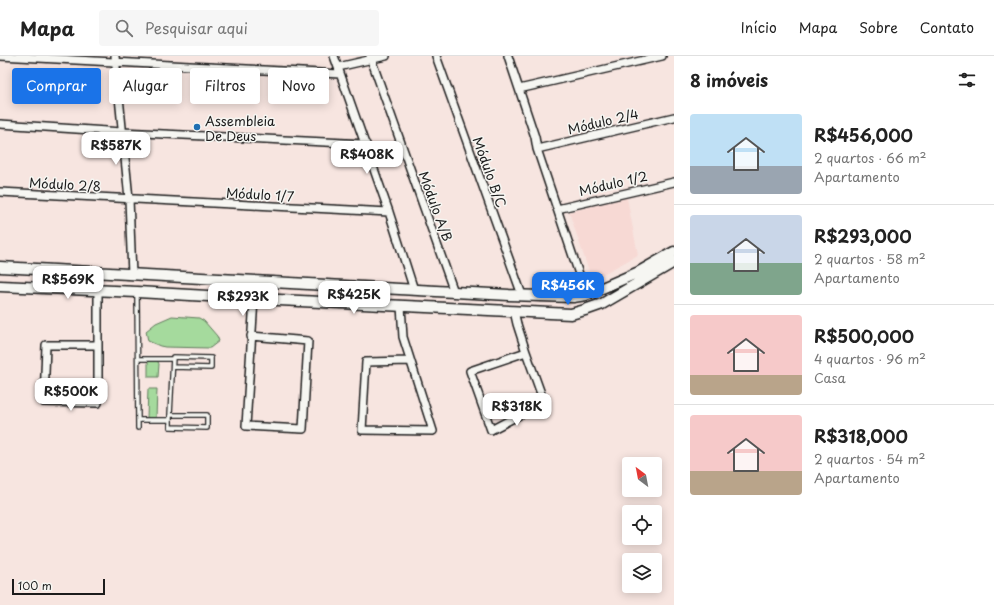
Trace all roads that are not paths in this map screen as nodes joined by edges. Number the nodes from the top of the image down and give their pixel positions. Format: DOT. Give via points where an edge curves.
graph roads {
  1 [pos="0,56"];
  2 [pos="334,56"];
  3 [pos="386,56"];
  4 [pos="436,56"];
  5 [pos="508,56"];
  6 [pos="662,56"];
  7 [pos="371,58"];
  8 [pos="115,59"];
  9 [pos="339,71"];
  10 [pos="519,89"];
  11 [pos="674,117"];
  12 [pos="0,124"];
  13 [pos="122,132"];
  14 [pos="366,144"];
  15 [pos="537,149"];
  16 [pos="674,182"];
  17 [pos="0,192"];
  18 [pos="129,199"];
  19 [pos="557,209"];
  20 [pos="389,212"];
  21 [pos="674,252"];
  22 [pos="674,262"];
  23 [pos="0,267"];
  24 [pos="82,272"];
  25 [pos="132,274"];
  26 [pos="266,282"];
  27 [pos="279,282"];
  28 [pos="0,286"];
  29 [pos="80,290"];
  30 [pos="98,290"];
  31 [pos="414,290"];
  32 [pos="137,292"];
  33 [pos="454,292"];
  34 [pos="522,295"];
  35 [pos="586,295"];
  36 [pos="254,299"];
  37 [pos="264,299"];
  38 [pos="279,300"];
  39 [pos="401,306"];
  40 [pos="596,307"];
  41 [pos="585,310"];
  42 [pos="514,311"];
  43 [pos="251,336"];
  44 [pos="98,345"];
  45 [pos="526,352"];
  46 [pos="138,359"];
  47 [pos="173,359"];
  48 [pos="410,361"];
  49 [pos="173,367"];
  50 [pos="170,415"];
  51 [pos="138,420"];
  52 [pos="170,420"];
  53 [pos="138,428"];
  1 -- 8 [label="street"];
  2 -- 9 [label="street"];
  3 -- 7 [label="street"];
  4 -- 34 [label="street, Módulo B/C"];
  5 -- 10 [label="street"];
  6 -- 10 [label="street"];
  7 -- 9 [label="street"];
  7 -- 33 [label="street, Módulo A/B"];
  8 -- 9 [label="street"];
  8 -- 13 [label="street"];
  9 -- 14 [label="street"];
  10 -- 15 [label="street"];
  11 -- 15 [label="street, Módulo 2/4"];
  12 -- 13 [label="street"];
  13 -- 14 [label="street"];
  13 -- 18 [label="street"];
  14 -- 20 [label="street"];
  15 -- 19 [label="street"];
  16 -- 19 [label="street, Módulo 1/2"];
  17 -- 18 [label="street, Módulo 2/8"];
  18 -- 20 [label="street, Módulo 1/7"];
  18 -- 25 [label="street"];
  19 -- 35 [label="street"];
  20 -- 31 [label="street"];
  21 -- 35 [label="street" via="639,272"];
  22 -- 40 [label="street"];
  23 -- 24 [label="street"];
  24 -- 25 [label="street"];
  24 -- 29 [label="street" via="79,280"];
  25 -- 26 [label="street"];
  26 -- 27 [label="street"];
  26 -- 37 [label="street" via="268,290"];
  27 -- 31 [label="street"];
  27 -- 38 [label="street"];
  28 -- 29 [label="street"];
  29 -- 30 [label="street"];
  30 -- 32 [label="street"];
  30 -- 44 [label="street"];
  31 -- 33 [label="street"];
  32 -- 36 [label="street"];
  32 -- 46 [label="lane"];
  33 -- 34 [label="street"];
  34 -- 35 [label="street"];
  35 -- 40 [label="street" via="593,294 598,298"];
  35 -- 41 [label="street" via="579,301"];
  36 -- 37 [label="street"];
  36 -- 43 [label="street"];
  37 -- 38 [label="street"];
  38 -- 39 [label="street"];
  39 -- 42 [label="street"];
  39 -- 48 [label="street" via="403,337"];
  40 -- 41 [label="street"];
  41 -- 42 [label="street" via="571,314"];
  42 -- 45 [label="street"];
  43 -- 43 [label="street" via="246,426 303,429 308,341"];
  44 -- 44 [label="street" via="46,345 44,402 98,403"];
  45 -- 45 [label="street" via="470,371 492,430 544,402"];
  46 -- 47 [label="lane"];
  46 -- 51 [label="lane"];
  47 -- 49 [label="lane"];
  47 -- 49 [label="lane" via="211,358 211,368"];
  48 -- 48 [label="street" via="434,431 362,430 366,362"];
  49 -- 50 [label="lane"];
  50 -- 52 [label="lane"];
  50 -- 52 [label="lane" via="207,416 207,428 170,427"];
  51 -- 52 [label="lane"];
  51 -- 53 [label="lane"];
}
